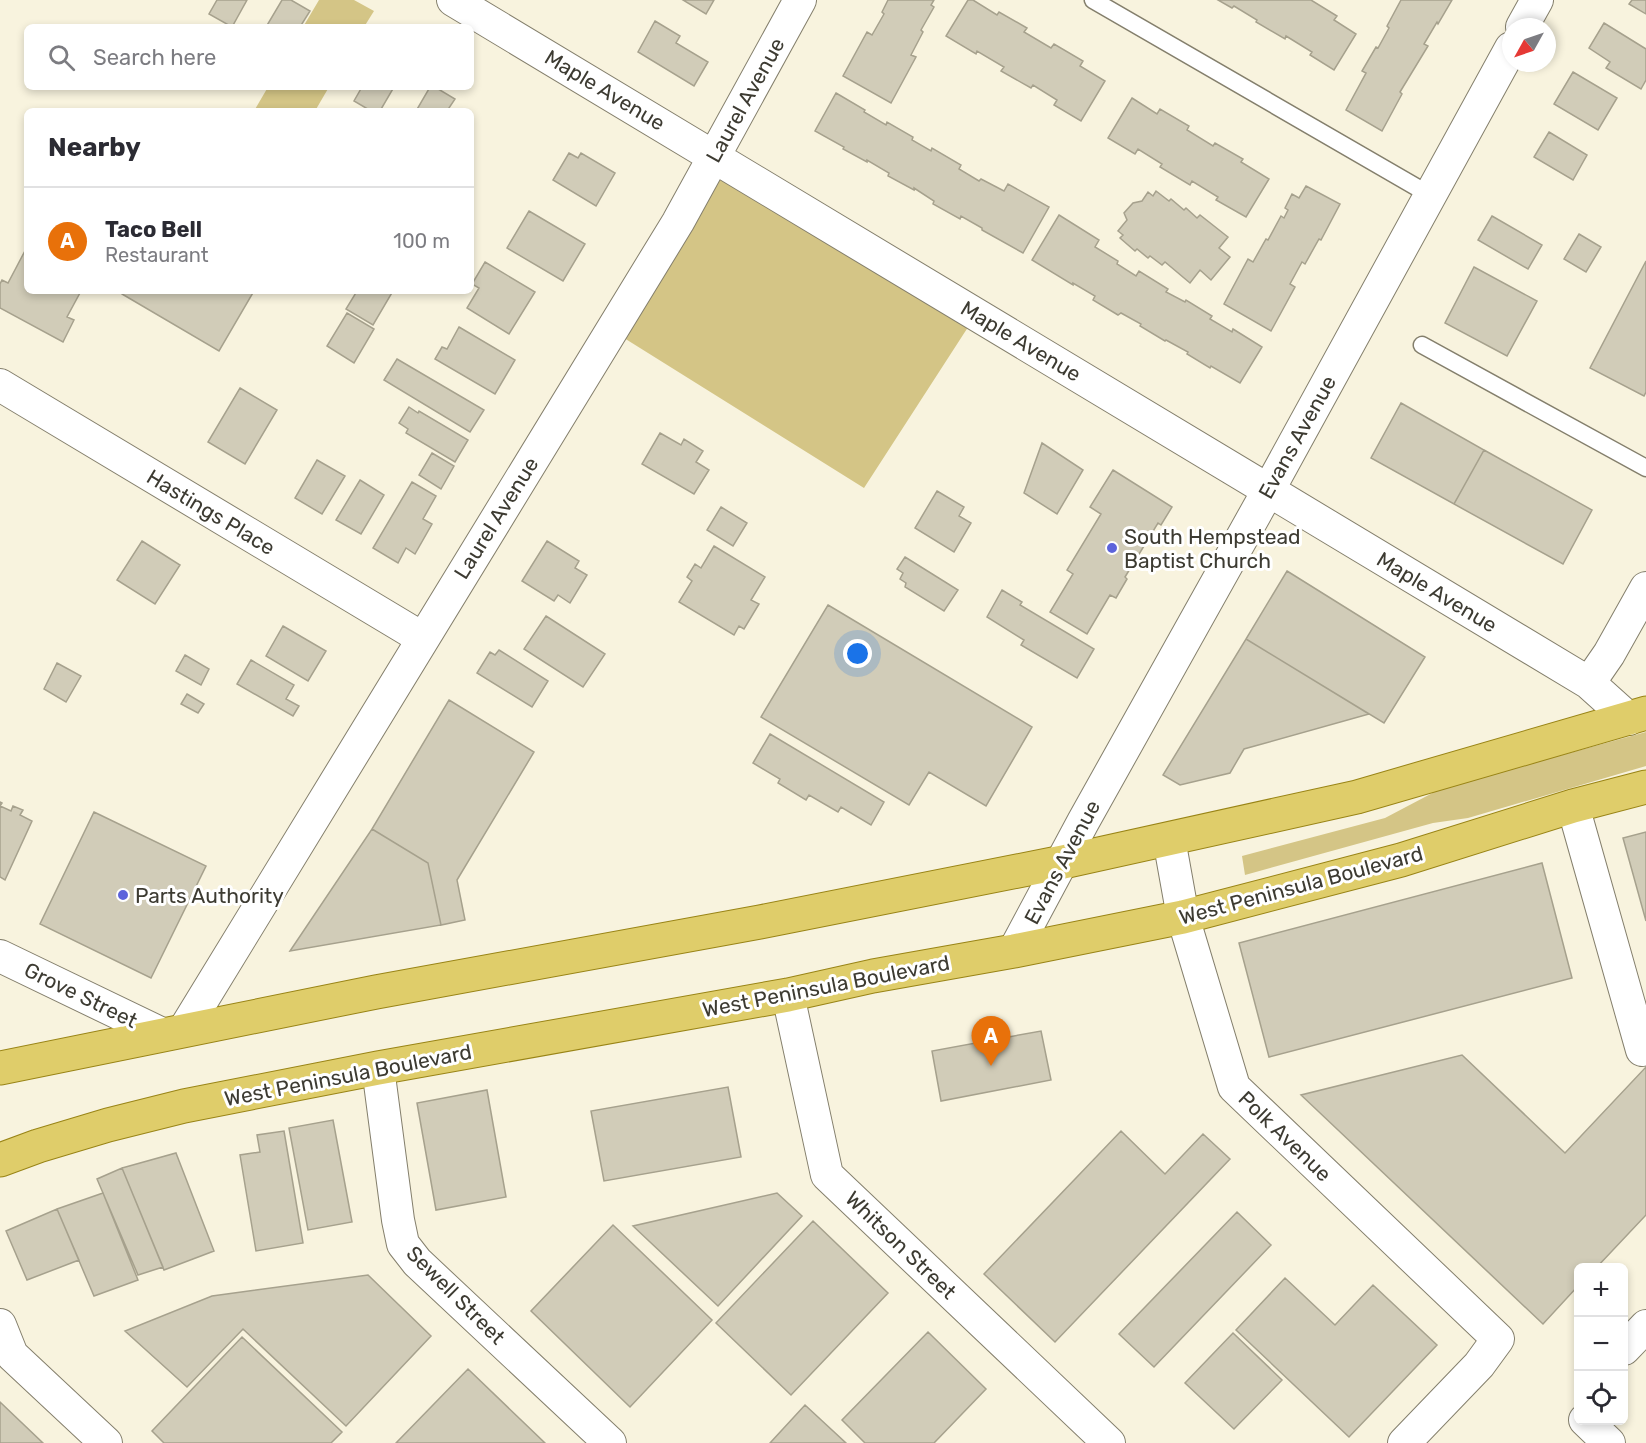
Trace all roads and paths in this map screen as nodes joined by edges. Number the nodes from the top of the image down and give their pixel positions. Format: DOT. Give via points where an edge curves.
graph roads {
  1 [pos="453,0"];
  2 [pos="800,0"];
  3 [pos="1093,0"];
  4 [pos="1537,0"];
  5 [pos="1527,18"];
  6 [pos="1502,64"];
  7 [pos="714,156"];
  8 [pos="1430,195"];
  9 [pos="1422,345"];
  10 [pos="0,385"];
  11 [pos="1646,468"];
  12 [pos="1268,491"];
  13 [pos="1646,588"];
  14 [pos="423,638"];
  15 [pos="1589,683"];
  16 [pos="1637,716"];
  17 [pos="1646,787"];
  18 [pos="1573,806"];
  19 [pos="1169,839"];
  20 [pos="1063,862"];
  21 [pos="1183,917"];
  22 [pos="1014,951"];
  23 [pos="0,956"];
  24 [pos="788,995"];
  25 [pos="173,1032"];
  26 [pos="1642,1050"];
  27 [pos="0,1068"];
  28 [pos="378,1068"];
  29 [pos="0,1160"];
  30 [pos="0,1324"];
  31 [pos="1646,1326"];
  32 [pos="1628,1344"];
  33 [pos="1591,1425"];
  34 [pos="106,1443"];
  35 [pos="610,1443"];
  36 [pos="1109,1443"];
  37 [pos="1404,1443"];
  38 [pos="1609,1443"];
  1 -- 7 [label="street, Maple Avenue"];
  2 -- 7 [label="street, Laurel Avenue"];
  3 -- 8 [label="lane"];
  4 -- 5 [label="street"];
  6 -- 8 [label="street, Evans Avenue"];
  7 -- 12 [label="street, Maple Avenue"];
  7 -- 14 [label="street, Laurel Avenue" via="678,222"];
  8 -- 12 [label="street, Evans Avenue"];
  9 -- 11 [label="lane"];
  10 -- 14 [label="street, Hastings Place"];
  12 -- 15 [label="street, Maple Avenue"];
  12 -- 20 [label="street, Evans Avenue"];
  13 -- 15 [label="street"];
  14 -- 25 [label="street, Laurel Avenue"];
  15 -- 16 [label="street, Maple Avenue"];
  16 -- 19 [label="main road" via="1358,797"];
  17 -- 18 [label="main road, West Peninsula Boulevard"];
  18 -- 21 [label="main road, West Peninsula Boulevard" via="1401,860"];
  18 -- 26 [label="street"];
  19 -- 20 [label="main road"];
  19 -- 21 [label="street, Polk Avenue"];
  20 -- 22 [label="street, Evans Avenue"];
  20 -- 25 [label="main road"];
  21 -- 22 [label="main road, West Peninsula Boulevard"];
  21 -- 37 [label="street, Polk Avenue" via="1234,1087 1498,1339 1479,1365"];
  22 -- 24 [label="main road, West Peninsula Boulevard"];
  23 -- 25 [label="street, Grove Street"];
  24 -- 28 [label="main road, West Peninsula Boulevard"];
  24 -- 36 [label="street, Whitson Street" via="827,1175"];
  25 -- 27 [label="main road"];
  28 -- 29 [label="main road, West Peninsula Boulevard" via="184,1106 108,1125"];
  28 -- 35 [label="street, Sewell Street" via="404,1244 417,1262"];
  30 -- 34 [label="street" via="12,1355"];
  31 -- 32 [label="street"];
  33 -- 38 [label="street"];
}
